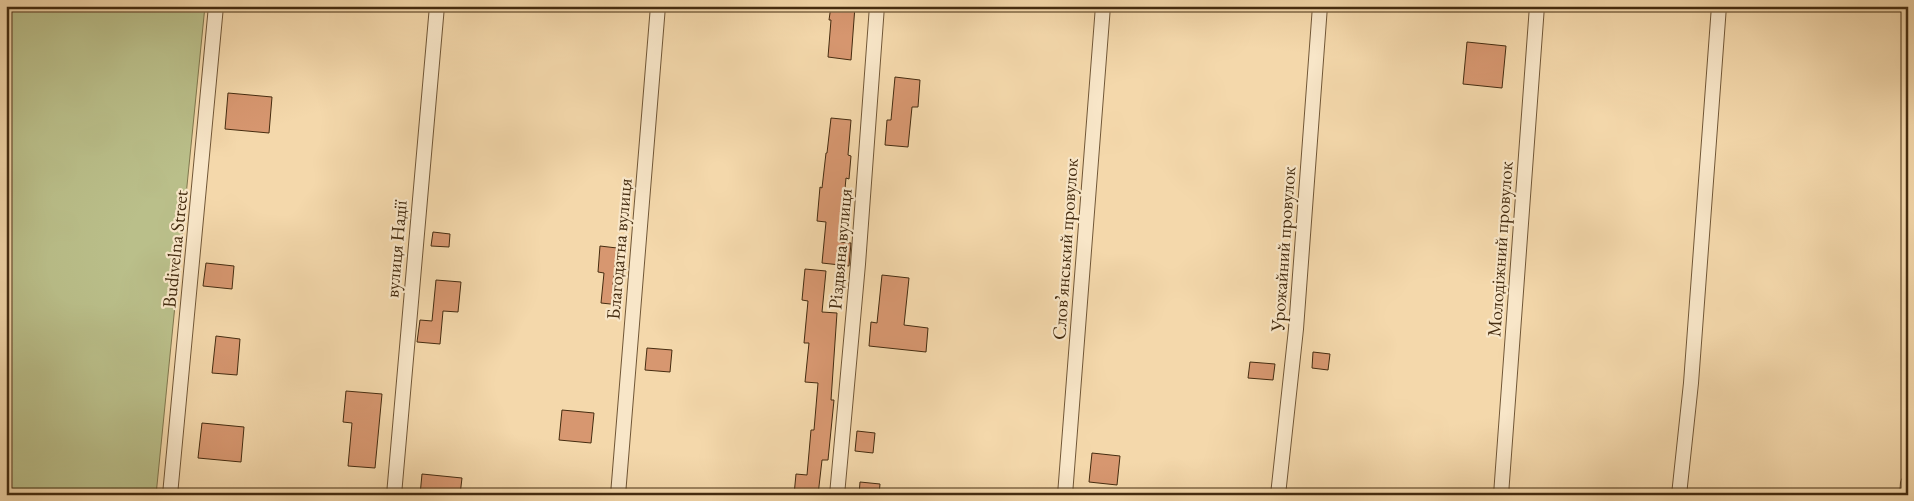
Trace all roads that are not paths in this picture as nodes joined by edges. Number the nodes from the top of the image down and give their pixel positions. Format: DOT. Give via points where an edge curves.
graph roads {
  1 [pos="216,6"];
  2 [pos="437,6"];
  3 [pos="658,6"];
  4 [pos="877,6"];
  5 [pos="1103,6"];
  6 [pos="1320,6"];
  7 [pos="1537,6"];
  8 [pos="1719,6"];
  9 [pos="1908,483"];
  10 [pos="170,495"];
  11 [pos="394,495"];
  12 [pos="618,495"];
  13 [pos="837,495"];
  14 [pos="1066,495"];
  15 [pos="1278,495"];
  16 [pos="1501,495"];
  17 [pos="1679,495"];
  18 [pos="1907,495"];
  1 -- 10 [label="street, Budivelna Street"];
  2 -- 11 [label="street, вулиця Надії"];
  3 -- 12 [label="street, Благодатна вулиця"];
  4 -- 13 [label="street, Різдвяна вулиця"];
  5 -- 14 [label="street, Словʼянський провулок"];
  6 -- 15 [label="street, Урожайний провулок" via="1296,329"];
  7 -- 16 [label="street, Молодіжний провулок"];
  8 -- 17 [label="street" via="1691,383"];
  9 -- 18 [label="street"];
}
